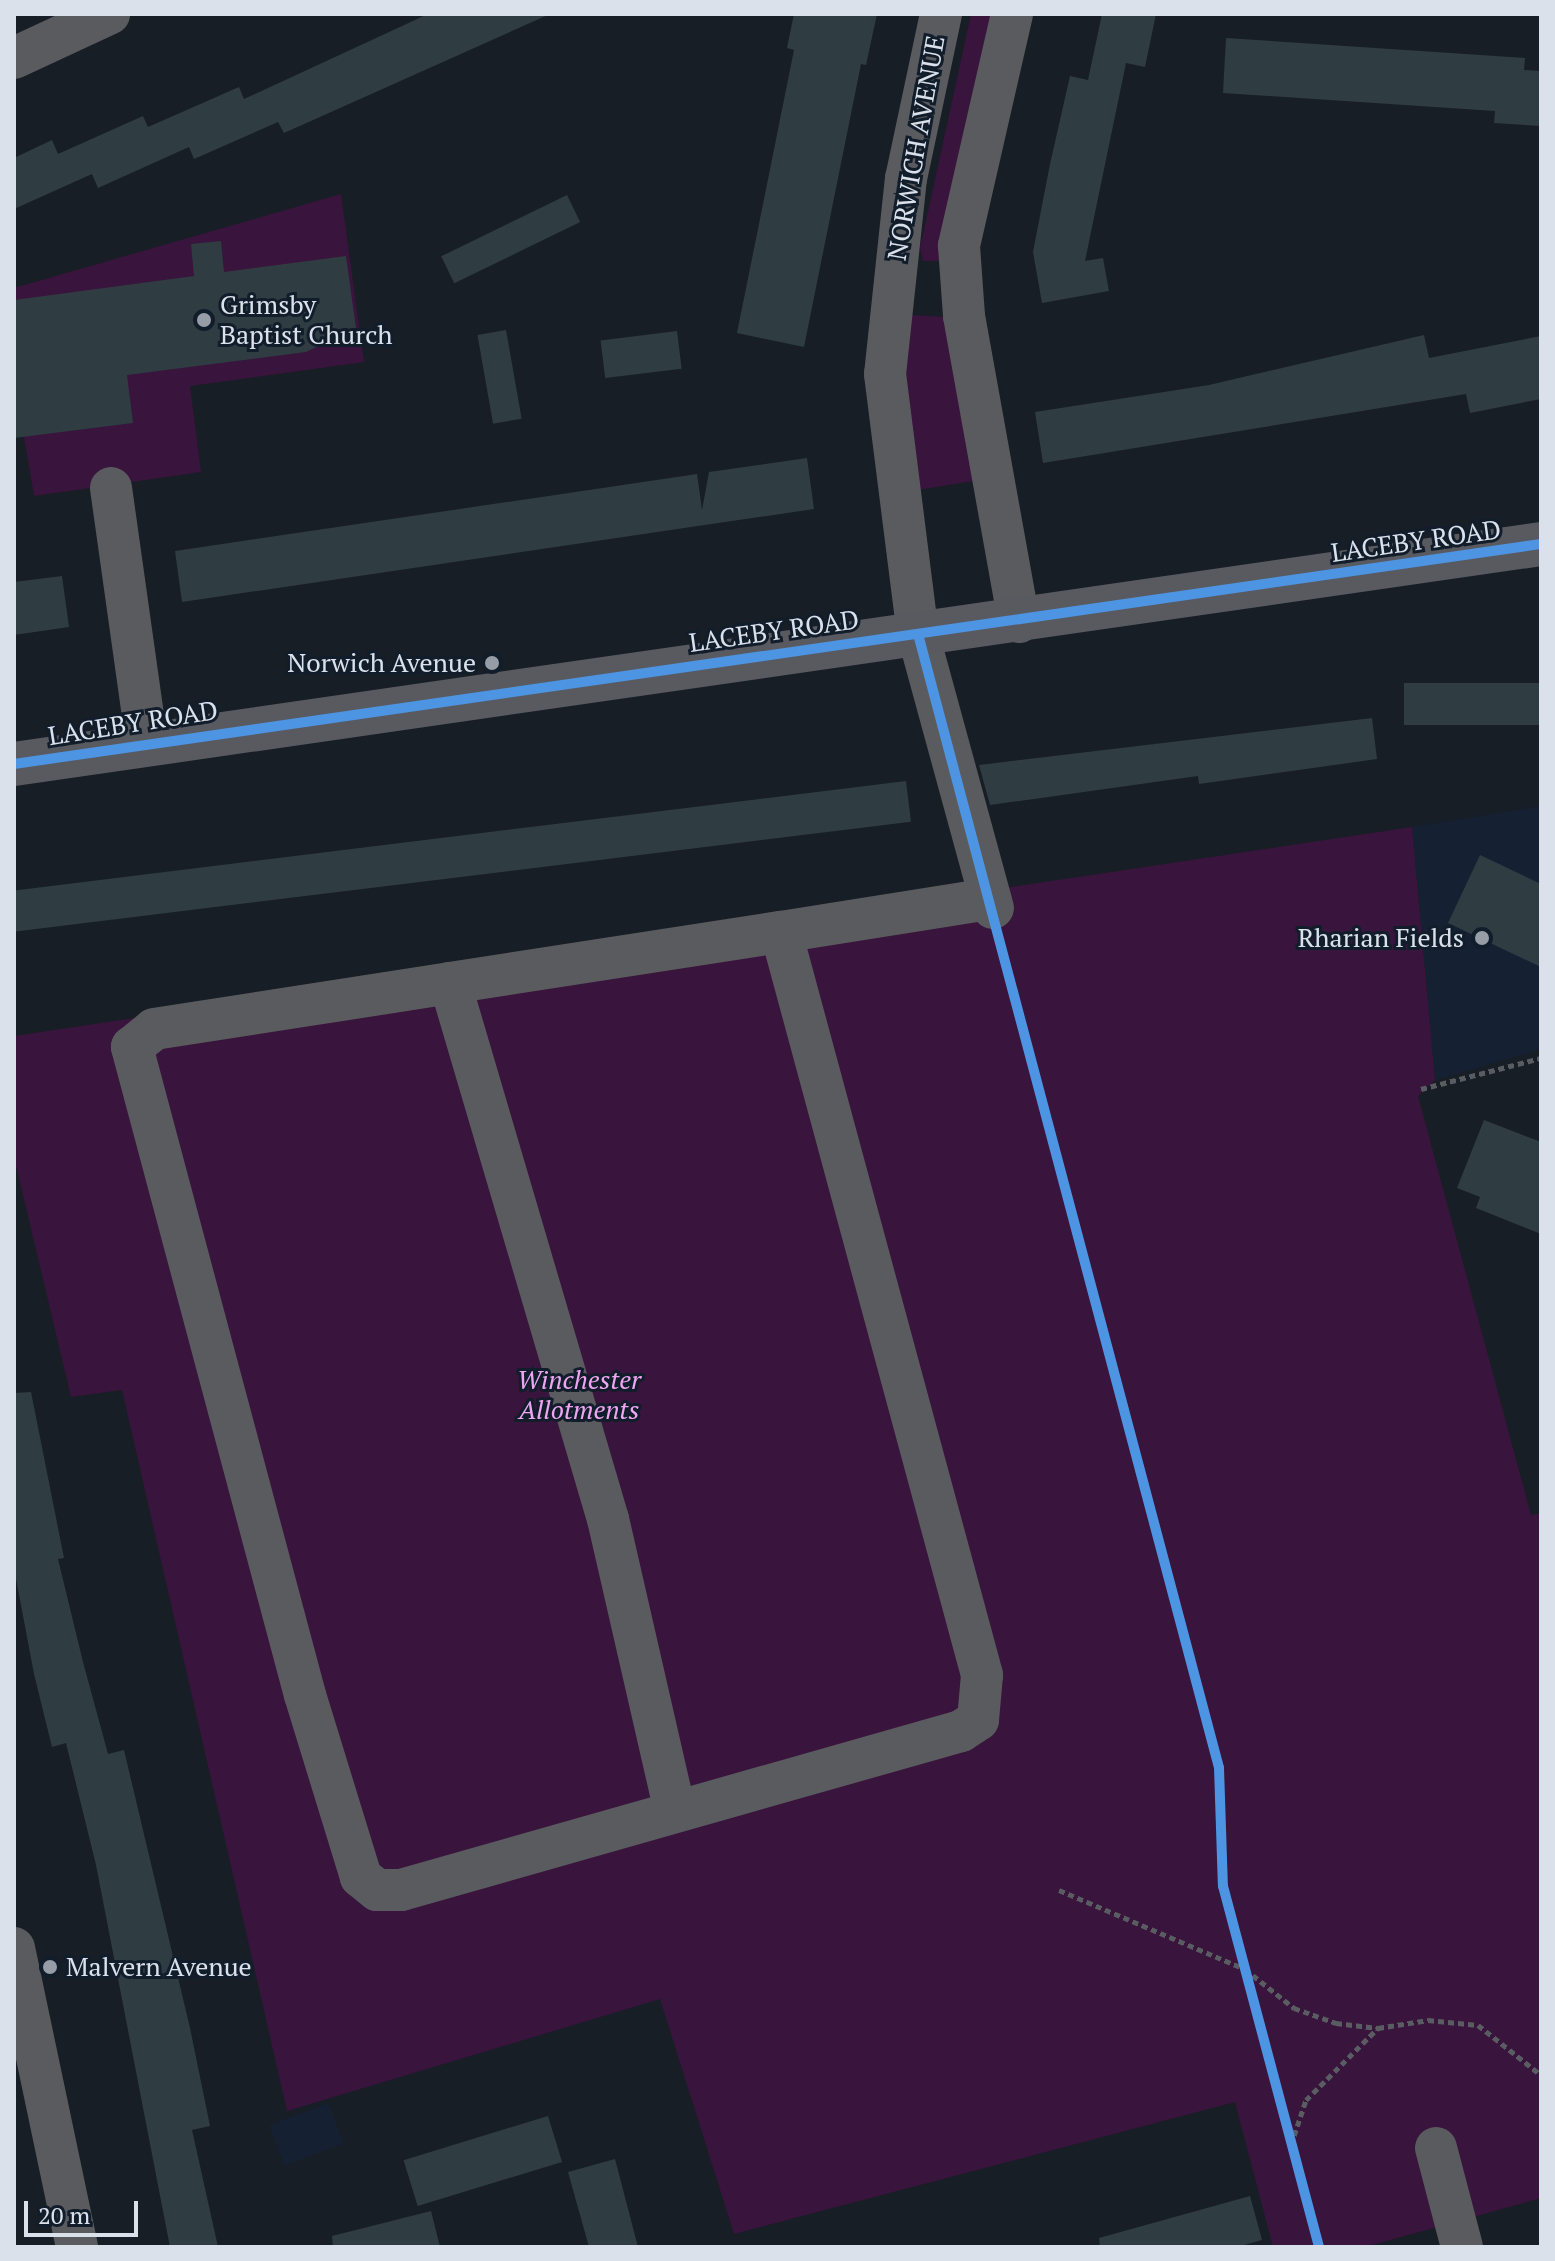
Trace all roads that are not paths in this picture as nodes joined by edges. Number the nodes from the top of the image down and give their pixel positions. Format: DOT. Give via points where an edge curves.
graph roads {
  1 [pos="109,14"];
  2 [pos="941,14"];
  3 [pos="1012,14"];
  4 [pos="14,58"];
  5 [pos="892,283"];
  6 [pos="960,284"];
  7 [pos="111,488"];
  8 [pos="1541,544"];
  9 [pos="1019,622"];
  10 [pos="918,634"];
  11 [pos="147,743"];
  12 [pos="14,764"];
  13 [pos="781,932"];
  14 [pos="450,983"];
  15 [pos="675,1811"];
  16 [pos="14,1948"];
  17 [pos="19,1995"];
  18 [pos="1436,2148"];
  19 [pos="77,2247"];
  20 [pos="1462,2247"];
  1 -- 4 [label="street"];
  2 -- 5 [label="street, NORWICH AVENUE" via="906,178"];
  3 -- 6 [label="street" via="974,161"];
  5 -- 6 [label="street, NORWICH AVENUE"];
  5 -- 10 [label="street, NORWICH AVENUE" via="885,374"];
  6 -- 9 [label="street"];
  7 -- 11 [label="street"];
  8 -- 9 [label="highway, LACEBY ROAD"];
  9 -- 10 [label="highway, LACEBY ROAD"];
  10 -- 11 [label="highway, LACEBY ROAD"];
  10 -- 13 [label="street, NORWICH AVENUE" via="991,904"];
  11 -- 12 [label="highway, LACEBY ROAD"];
  13 -- 14 [label="street"];
  13 -- 15 [label="street" via="984,1695 978,1720 961,1731"];
  14 -- 15 [label="street" via="608,1519"];
  14 -- 15 [label="street" via="154,1029 132,1047 305,1695 361,1877 377,1890 401,1890"];
  16 -- 17 [label="street"];
  17 -- 19 [label="street"];
  18 -- 20 [label="street"];
}
